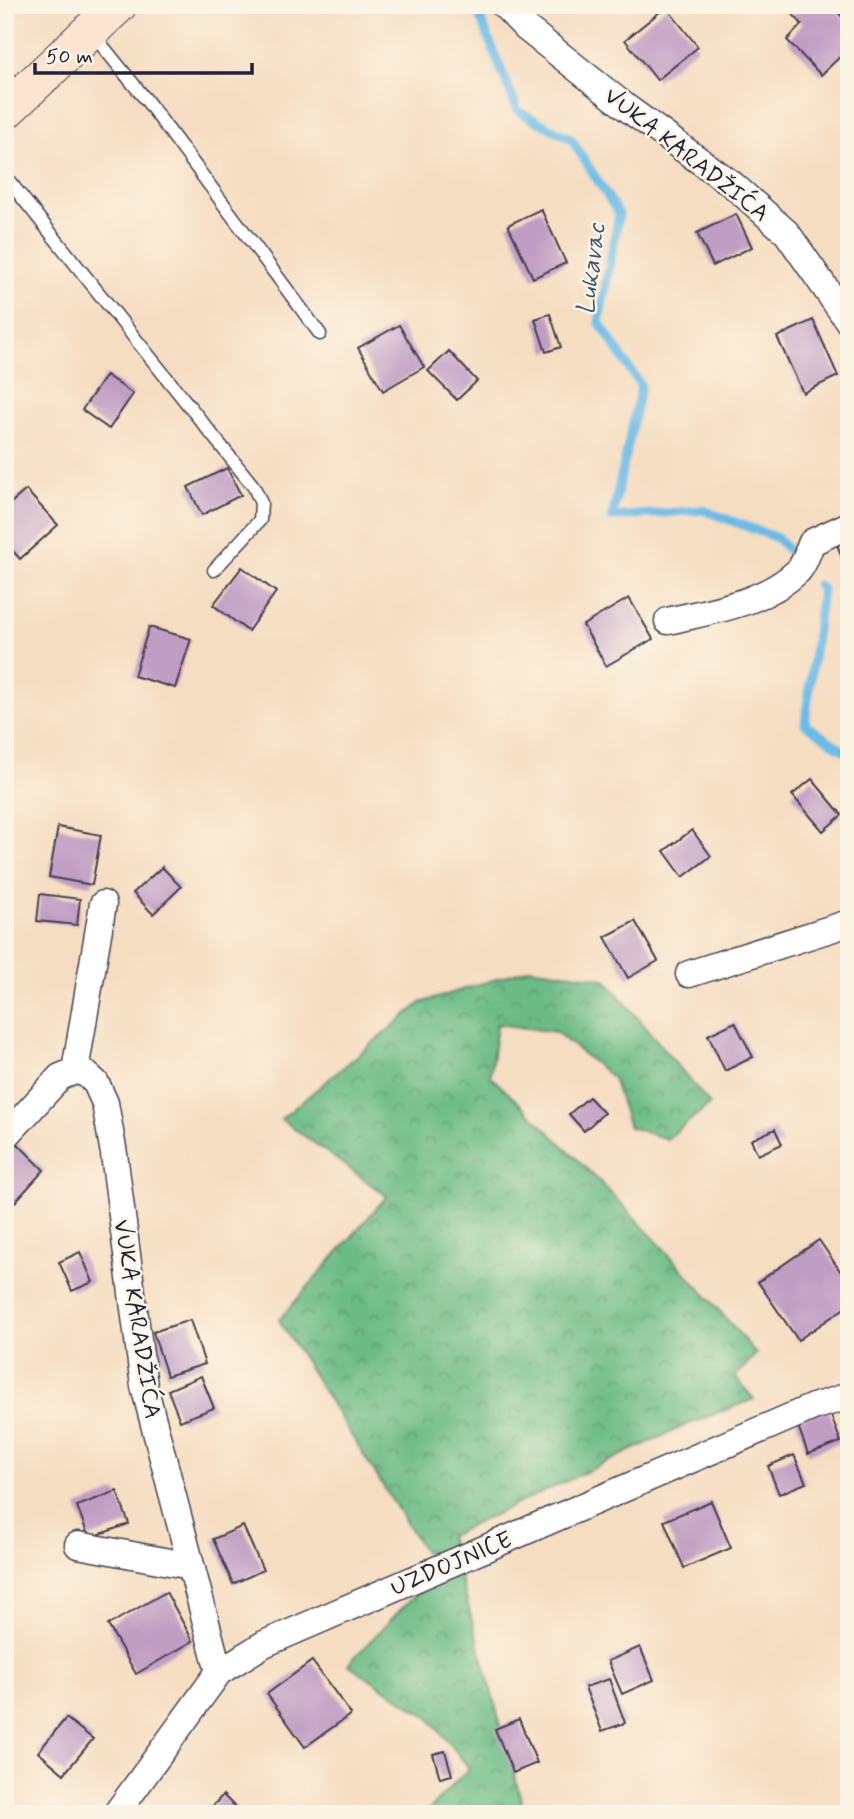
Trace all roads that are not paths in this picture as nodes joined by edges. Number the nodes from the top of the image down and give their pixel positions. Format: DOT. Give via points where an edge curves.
graph roads {
  1 [pos="118,5"];
  2 [pos="504,5"];
  3 [pos="90,30"];
  4 [pos="5,111"];
  5 [pos="5,176"];
  6 [pos="849,323"];
  7 [pos="320,334"];
  8 [pos="849,525"];
  9 [pos="214,570"];
  10 [pos="668,621"];
  11 [pos="103,904"];
  12 [pos="849,923"];
  13 [pos="689,974"];
  14 [pos="75,1071"];
  15 [pos="5,1137"];
  16 [pos="849,1396"];
  17 [pos="78,1545"];
  18 [pos="191,1566"];
  19 [pos="219,1672"];
  20 [pos="116,1814"];
  1 -- 3 [label="street"];
  2 -- 6 [label="street, VUKA KARADŽIĆA" via="526,28 733,185 788,233"];
  3 -- 4 [label="street"];
  3 -- 7 [label="lane"];
  5 -- 9 [label="lane" via="254,487 261,503 260,520"];
  8 -- 10 [label="street" via="812,541 800,569 772,590 746,602"];
  11 -- 14 [label="street"];
  12 -- 13 [label="street"];
  14 -- 15 [label="street" via="60,1077"];
  14 -- 18 [label="street, VUKA KARADŽIĆA" via="96,1083 105,1103 144,1386"];
  16 -- 19 [label="street, UZDOJNICE" via="813,1406 290,1633"];
  17 -- 18 [label="street"];
  18 -- 19 [label="street, VUKA KARADŽIĆA"];
  19 -- 20 [label="street, UZDOJNICE"];
}
